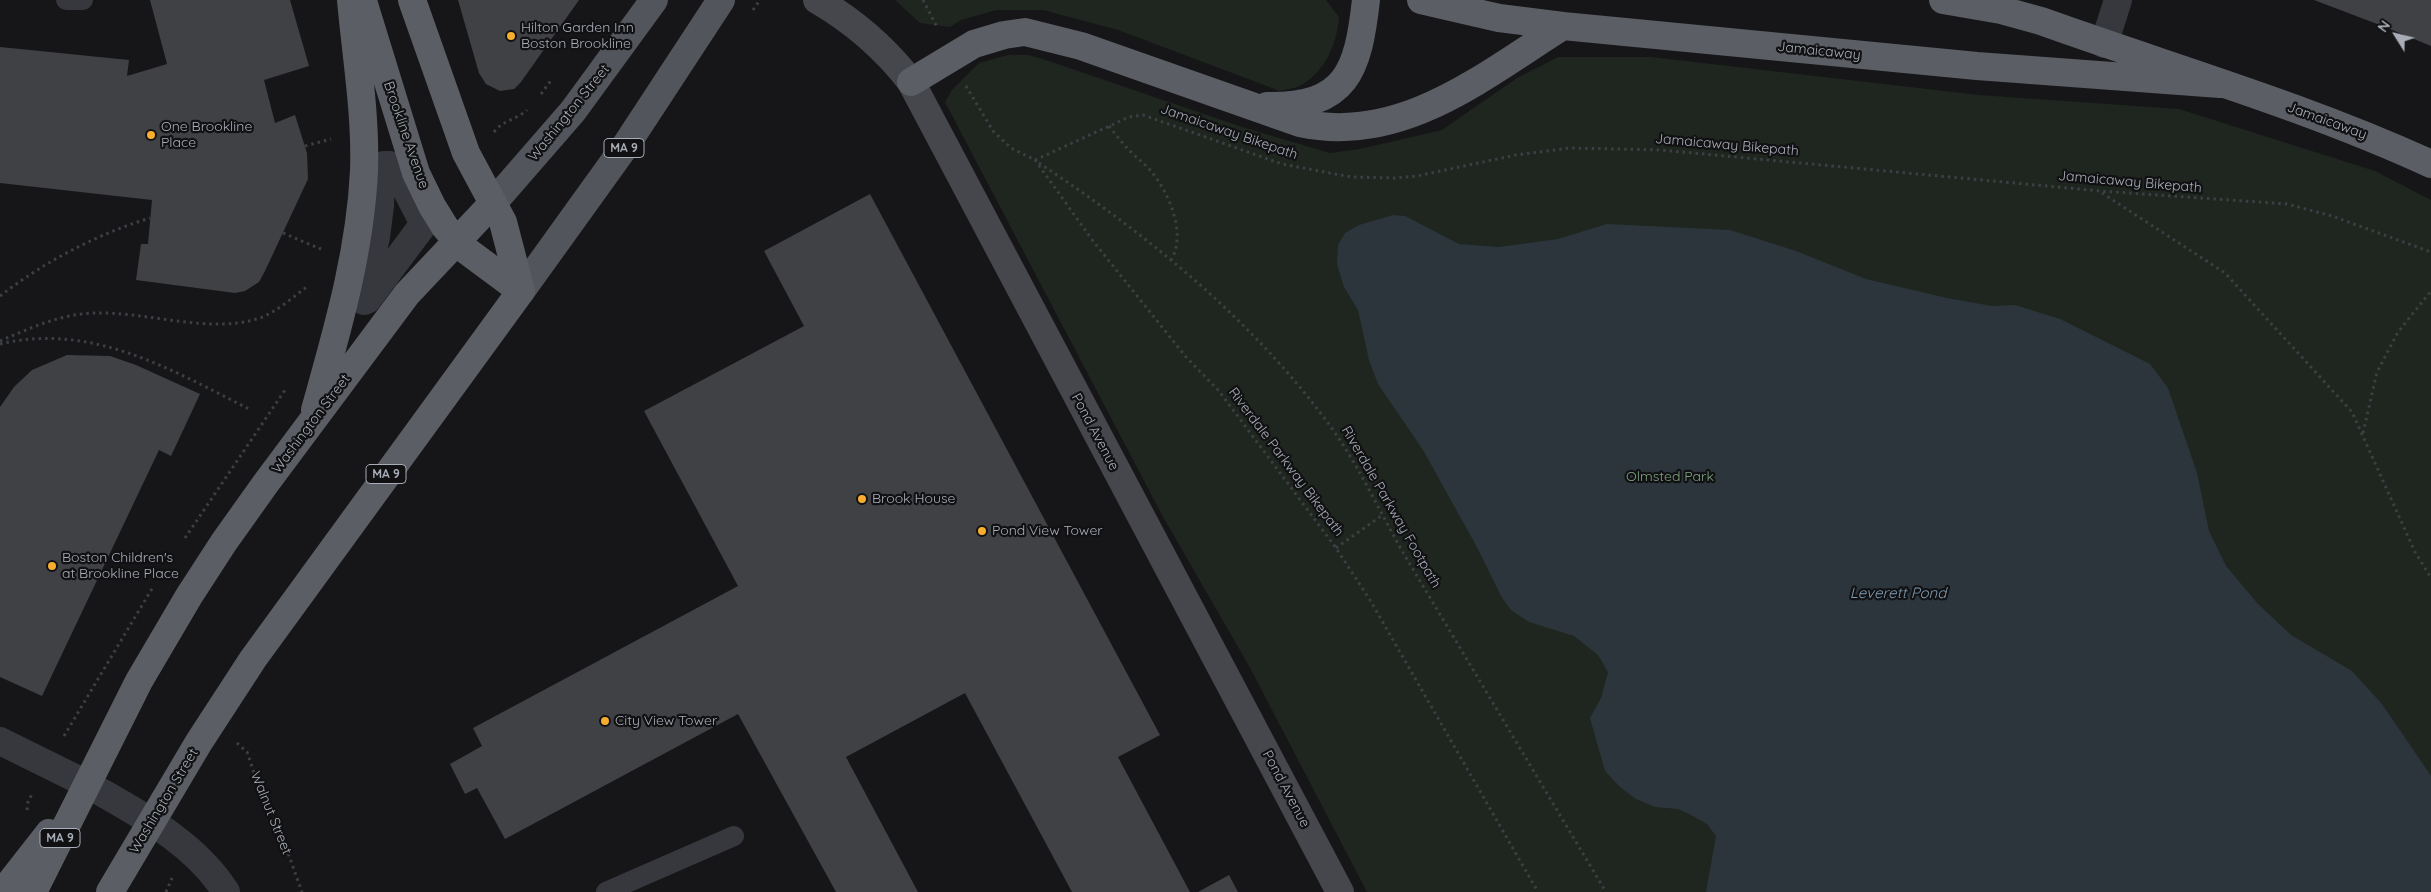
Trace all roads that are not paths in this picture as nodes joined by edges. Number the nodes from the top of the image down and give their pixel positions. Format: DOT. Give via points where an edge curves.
graph roads {
  1 [pos="66,0"];
  2 [pos="83,0"];
  3 [pos="351,0"];
  4 [pos="362,0"];
  5 [pos="412,0"];
  6 [pos="654,0"];
  7 [pos="721,0"];
  8 [pos="817,0"];
  9 [pos="1366,0"];
  10 [pos="1421,0"];
  11 [pos="1943,0"];
  12 [pos="1991,0"];
  13 [pos="2118,0"];
  14 [pos="2020,14"];
  15 [pos="1563,26"];
  16 [pos="2104,44"];
  17 [pos="911,82"];
  18 [pos="2220,84"];
  19 [pos="1250,104"];
  20 [pos="2431,164"];
  21 [pos="493,203"];
  22 [pos="456,241"];
  23 [pos="521,291"];
  24 [pos="312,422"];
  25 [pos="0,741"];
  26 [pos="87,784"];
  27 [pos="152,822"];
  28 [pos="734,836"];
  29 [pos="3,892"];
  30 [pos="32,892"];
  31 [pos="110,892"];
  32 [pos="226,892"];
  33 [pos="606,892"];
  34 [pos="1340,892"];
  1 -- 2 [label="lane"];
  3 -- 24 [label="highway" via="363,135 361,211 353,266"];
  4 -- 22 [label="highway, Brookline Avenue" via="416,173 438,218"];
  5 -- 21 [label="highway" via="466,154"];
  6 -- 21 [label="main road, Washington Street / MA 9" via="573,111"];
  7 -- 23 [label="main road, Washington Street / MA 9" via="622,151"];
  8 -- 17 [label="main road, Pond Avenue" via="877,42"];
  9 -- 19 [label="highway" via="1358,51 1347,75 1335,89 1309,103 1285,106"];
  10 -- 15 [label="highway, Jamaicaway" via="1499,18"];
  11 -- 14 [label="highway, Jamaicaway"];
  12 -- 14 [label="street"];
  13 -- 16 [label="street"];
  14 -- 16 [label="highway, Jamaicaway"];
  15 -- 18 [label="highway, Jamaicaway" via="1977,66"];
  15 -- 19 [label="highway" via="1446,98 1386,123 1350,128 1312,126"];
  16 -- 18 [label="highway, Jamaicaway"];
  17 -- 19 [label="highway" via="974,44 1004,34 1025,32 1059,39"];
  17 -- 34 [label="main road, Pond Avenue"];
  18 -- 20 [label="highway, Jamaicaway" via="2319,117"];
  21 -- 22 [label="highway, Washington Street / MA 9"];
  21 -- 23 [label="highway" via="503,222"];
  22 -- 23 [label="highway, Brookline Avenue"];
  22 -- 24 [label="highway, Washington Street / MA 9" via="407,294"];
  23 -- 27 [label="highway, Washington Street / MA 9" via="259,651 199,742"];
  24 -- 26 [label="highway, Washington Street / MA 9" via="244,512 189,596 139,681"];
  25 -- 26 [label="street"];
  26 -- 27 [label="street"];
  26 -- 29 [label="highway"];
  26 -- 30 [label="highway, Washington Street / MA 9"];
  27 -- 31 [label="highway, Washington Street / MA 9"];
  27 -- 32 [label="street" via="202,861"];
  28 -- 33 [label="lane"];
}
